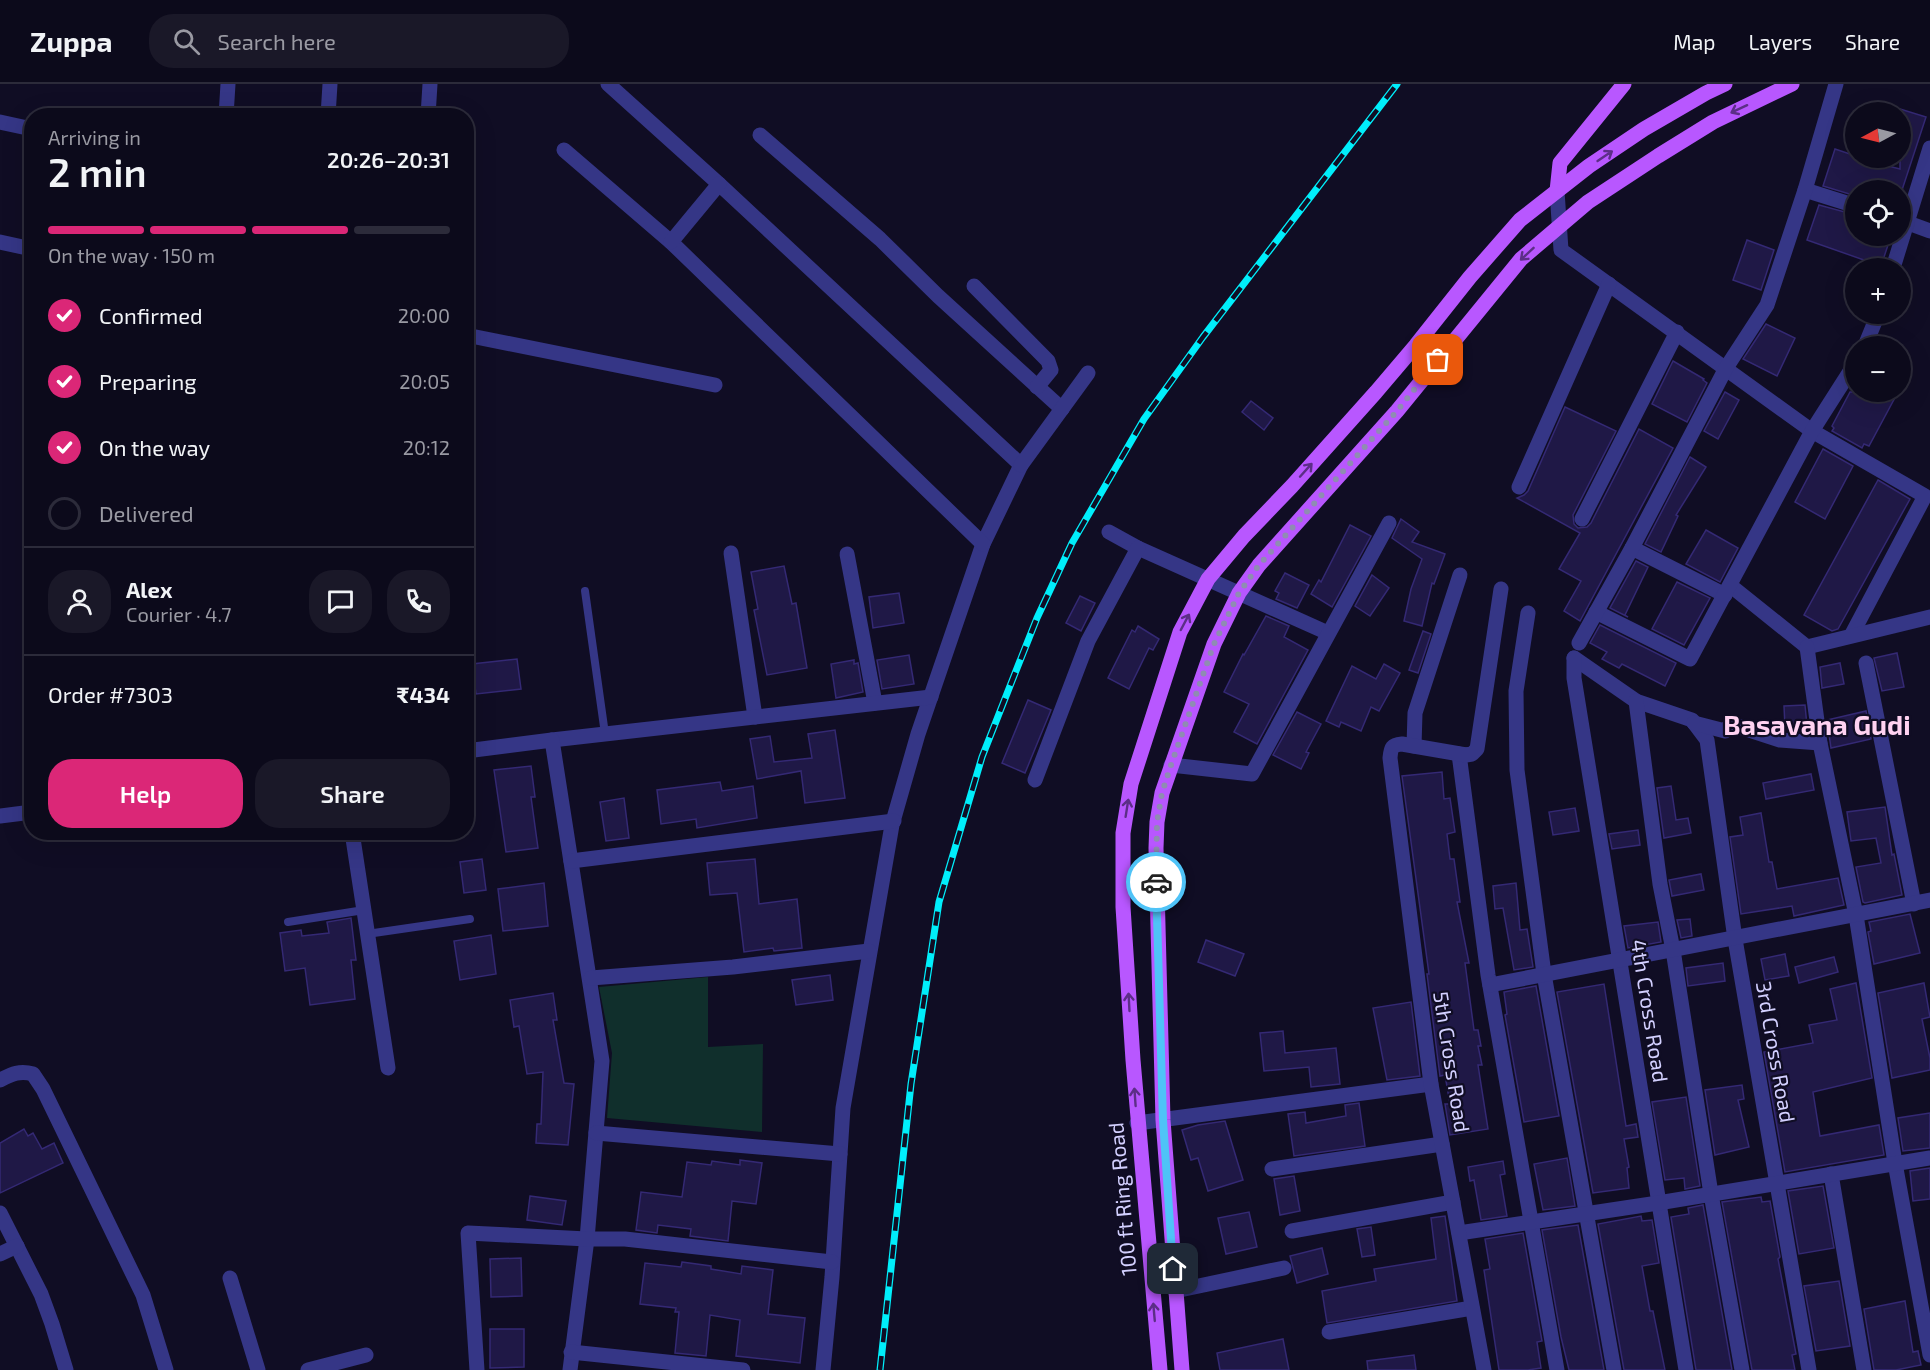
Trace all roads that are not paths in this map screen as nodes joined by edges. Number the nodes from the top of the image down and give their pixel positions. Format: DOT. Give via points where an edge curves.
graph roads {
  1 [pos="228,84"];
  2 [pos="330,84"];
  3 [pos="430,84"];
  4 [pos="608,84"];
  5 [pos="1624,84"];
  6 [pos="1725,84"];
  7 [pos="1792,84"];
  8 [pos="1836,84"];
  9 [pos="226,108"];
  10 [pos="328,108"];
  11 [pos="428,108"];
  12 [pos="0,122"];
  13 [pos="24,127"];
  14 [pos="760,135"];
  15 [pos="1930,148"];
  16 [pos="564,150"];
  17 [pos="719,184"];
  18 [pos="1557,190"];
  19 [pos="1805,190"];
  20 [pos="1911,201"];
  21 [pos="1845,203"];
  22 [pos="1911,224"];
  23 [pos="1559,225"];
  24 [pos="1930,231"];
  25 [pos="0,242"];
  26 [pos="670,242"];
  27 [pos="24,247"];
  28 [pos="1609,284"];
  29 [pos="974,286"];
  30 [pos="1677,333"];
  31 [pos="474,337"];
  32 [pos="1726,368"];
  33 [pos="1088,373"];
  34 [pos="1845,379"];
  35 [pos="715,385"];
  36 [pos="1037,387"];
  37 [pos="1062,409"];
  38 [pos="1812,431"];
  39 [pos="1021,465"];
  40 [pos="1518,487"];
  41 [pos="1582,519"];
  42 [pos="1389,523"];
  43 [pos="1109,532"];
  44 [pos="983,544"];
  45 [pos="1138,548"];
  46 [pos="1632,548"];
  47 [pos="731,553"];
  48 [pos="847,554"];
  49 [pos="1460,575"];
  50 [pos="1208,579"];
  51 [pos="1501,590"];
  52 [pos="1728,590"];
  53 [pos="585,591"];
  54 [pos="1239,593"];
  55 [pos="1596,612"];
  56 [pos="1528,613"];
  57 [pos="1930,617"];
  58 [pos="1329,633"];
  59 [pos="1852,634"];
  60 [pos="1579,643"];
  61 [pos="1807,647"];
  62 [pos="1866,663"];
  63 [pos="931,697"];
  64 [pos="1636,701"];
  65 [pos="875,703"];
  66 [pos="754,717"];
  67 [pos="1694,723"];
  68 [pos="605,734"];
  69 [pos="552,740"];
  70 [pos="1820,743"];
  71 [pos="1414,746"];
  72 [pos="474,750"];
  73 [pos="1459,754"];
  74 [pos="1171,765"];
  75 [pos="1035,780"];
  76 [pos="24,813"];
  77 [pos="0,816"];
  78 [pos="894,821"];
  79 [pos="353,840"];
  80 [pos="571,861"];
  81 [pos="1930,900"];
  82 [pos="1914,904"];
  83 [pos="364,910"];
  84 [pos="1856,915"];
  85 [pos="470,919"];
  86 [pos="288,922"];
  87 [pos="368,934"];
  88 [pos="1735,939"];
  89 [pos="1673,950"];
  90 [pos="869,951"];
  91 [pos="1620,959"];
  92 [pos="1544,974"];
  93 [pos="591,978"];
  94 [pos="1490,985"];
  95 [pos="388,1068"];
  96 [pos="0,1080"];
  97 [pos="1431,1084"];
  98 [pos="1163,1120"];
  99 [pos="1137,1124"];
  100 [pos="596,1133"];
  101 [pos="1442,1144"];
  102 [pos="840,1154"];
  103 [pos="1930,1158"];
  104 [pos="1895,1163"];
  105 [pos="1272,1169"];
  106 [pos="1831,1174"];
  107 [pos="1776,1183"];
  108 [pos="1711,1194"];
  109 [pos="1453,1202"];
  110 [pos="1658,1203"];
  111 [pos="0,1213"];
  112 [pos="1585,1214"];
  113 [pos="1530,1222"];
  114 [pos="1292,1231"];
  115 [pos="1459,1233"];
  116 [pos="587,1239"];
  117 [pos="16,1246"];
  118 [pos="0,1254"];
  119 [pos="832,1262"];
  120 [pos="1284,1268"];
  121 [pos="230,1278"];
  122 [pos="1175,1291"];
  123 [pos="1472,1308"];
  124 [pos="1329,1332"];
  125 [pos="572,1352"];
  126 [pos="366,1355"];
  127 [pos="1930,1355"];
  128 [pos="66,1370"];
  129 [pos="166,1370"];
  130 [pos="258,1370"];
  131 [pos="308,1370"];
  132 [pos="477,1370"];
  133 [pos="570,1370"];
  134 [pos="743,1370"];
  135 [pos="823,1370"];
  136 [pos="1160,1370"];
  137 [pos="1182,1370"];
  138 [pos="1484,1370"];
  139 [pos="1557,1370"];
  140 [pos="1614,1370"];
  141 [pos="1686,1370"];
  142 [pos="1742,1370"];
  143 [pos="1809,1370"];
  144 [pos="1864,1370"];
  1 -- 9 [label="street"];
  2 -- 10 [label="street"];
  3 -- 11 [label="street"];
  4 -- 17 [label="street"];
  5 -- 18 [label="main road" via="1560,163"];
  18 -- 6 [label="main road, 100 ft Ring Road, one-way" via="1644,129"];
  7 -- 23 [label="main road, one-way" via="1713,122"];
  8 -- 19 [label="street"];
  12 -- 13 [label="street"];
  14 -- 36 [label="street" via="880,239"];
  15 -- 20 [label="street"];
  16 -- 26 [label="street"];
  17 -- 26 [label="street"];
  17 -- 39 [label="street"];
  18 -- 23 [label="street"];
  50 -- 18 [label="main road, 100 ft Ring Road, one-way" via="1376,392 1520,220"];
  19 -- 21 [label="street"];
  19 -- 32 [label="street" via="1767,305"];
  22 -- 24 [label="street"];
  23 -- 28 [label="street" via="1561,250"];
  23 -- 54 [label="main road, one-way" via="1521,260"];
  25 -- 27 [label="street"];
  26 -- 44 [label="street"];
  28 -- 30 [label="street"];
  28 -- 40 [label="street"];
  29 -- 36 [label="street" via="1048,361 1051,370"];
  30 -- 32 [label="street"];
  30 -- 41 [label="street"];
  31 -- 35 [label="street"];
  32 -- 38 [label="street"];
  32 -- 46 [label="street"];
  33 -- 37 [label="street"];
  34 -- 38 [label="street"];
  36 -- 37 [label="street"];
  37 -- 39 [label="street"];
  38 -- 52 [label="street"];
  38 -- 59 [label="street" via="1925,496"];
  39 -- 44 [label="street"];
  42 -- 58 [label="street"];
  43 -- 45 [label="street"];
  44 -- 63 [label="street"];
  45 -- 50 [label="street"];
  45 -- 75 [label="street" via="1088,641"];
  46 -- 52 [label="street"];
  46 -- 55 [label="street"];
  47 -- 66 [label="street"];
  48 -- 65 [label="street"];
  49 -- 71 [label="street" via="1415,714"];
  50 -- 54 [label="street"];
  99 -- 50 [label="main road, 100 ft Ring Road, one-way" via="1123,907 1125,823 1131,784 1180,632"];
  51 -- 73 [label="street" via="1477,749 1472,754"];
  52 -- 55 [label="street" via="1690,659"];
  52 -- 61 [label="street"];
  53 -- 68 [label="lane"];
  54 -- 58 [label="street"];
  54 -- 74 [label="main road" via="1214,644"];
  55 -- 60 [label="street"];
  56 -- 92 [label="street" via="1516,691 1517,770"];
  57 -- 59 [label="street"];
  58 -- 74 [label="street" via="1252,774"];
  59 -- 61 [label="street"];
  61 -- 70 [label="street"];
  62 -- 82 [label="street"];
  63 -- 65 [label="street"];
  63 -- 78 [label="street"];
  64 -- 67 [label="street"];
  64 -- 89 [label="street" via="1660,884"];
  64 -- 91 [label="street, 4th Cross Road" via="1574,658 1574,678"];
  65 -- 66 [label="street"];
  66 -- 68 [label="street"];
  67 -- 70 [label="street" via="1725,731 1731,724 1780,740"];
  67 -- 88 [label="street, 3rd Cross Road" via="1707,740"];
  68 -- 69 [label="street"];
  69 -- 72 [label="street"];
  69 -- 80 [label="street"];
  70 -- 84 [label="street"];
  71 -- 73 [label="street"];
  71 -- 97 [label="street, 5th Cross Road" via="1394,745 1390,758"];
  73 -- 94 [label="street"];
  74 -- 98 [label="main road" via="1162,793 1156,849"];
  76 -- 77 [label="street"];
  78 -- 80 [label="street"];
  78 -- 90 [label="street"];
  79 -- 83 [label="street"];
  80 -- 93 [label="street"];
  81 -- 82 [label="street"];
  82 -- 84 [label="street"];
  83 -- 86 [label="lane"];
  83 -- 87 [label="street"];
  84 -- 88 [label="street"];
  84 -- 104 [label="street"];
  85 -- 87 [label="lane"];
  87 -- 95 [label="street"];
  88 -- 89 [label="street"];
  88 -- 107 [label="street, 3rd Cross Road"];
  89 -- 91 [label="street"];
  89 -- 108 [label="street"];
  90 -- 93 [label="street"];
  90 -- 102 [label="street" via="843,1108"];
  91 -- 92 [label="street"];
  91 -- 110 [label="street, 4th Cross Road"];
  92 -- 94 [label="street"];
  92 -- 112 [label="street"];
  93 -- 100 [label="street" via="602,1061"];
  94 -- 113 [label="street"];
  96 -- 129 [label="street" via="24,1071 33,1074 43,1089 143,1295"];
  97 -- 98 [label="street"];
  97 -- 101 [label="street, 5th Cross Road"];
  98 -- 99 [label="street"];
  98 -- 122 [label="main road"];
  136 -- 99 [label="main road, 100 ft Ring Road, one-way"];
  100 -- 102 [label="street"];
  100 -- 116 [label="street"];
  101 -- 105 [label="street"];
  101 -- 109 [label="street, 5th Cross Road"];
  102 -- 119 [label="street"];
  103 -- 104 [label="street"];
  104 -- 106 [label="street"];
  104 -- 127 [label="street"];
  106 -- 107 [label="street"];
  106 -- 144 [label="street"];
  107 -- 108 [label="street"];
  107 -- 143 [label="street, 3rd Cross Road"];
  108 -- 110 [label="street"];
  108 -- 142 [label="street"];
  109 -- 114 [label="street"];
  109 -- 115 [label="street, 5th Cross Road"];
  110 -- 112 [label="street"];
  110 -- 141 [label="street, 4th Cross Road"];
  111 -- 117 [label="street"];
  112 -- 113 [label="street"];
  112 -- 140 [label="street"];
  113 -- 115 [label="street"];
  113 -- 139 [label="street"];
  115 -- 123 [label="street, 5th Cross Road"];
  116 -- 119 [label="street" via="625,1239"];
  116 -- 125 [label="street"];
  116 -- 132 [label="street" via="468,1233"];
  117 -- 118 [label="street"];
  117 -- 128 [label="street" via="48,1314"];
  119 -- 135 [label="street"];
  120 -- 122 [label="street"];
  121 -- 130 [label="street"];
  122 -- 137 [label="main road"];
  123 -- 124 [label="street"];
  123 -- 138 [label="street, 5th Cross Road"];
  125 -- 133 [label="street"];
  125 -- 134 [label="street"];
  126 -- 131 [label="street"];
}
